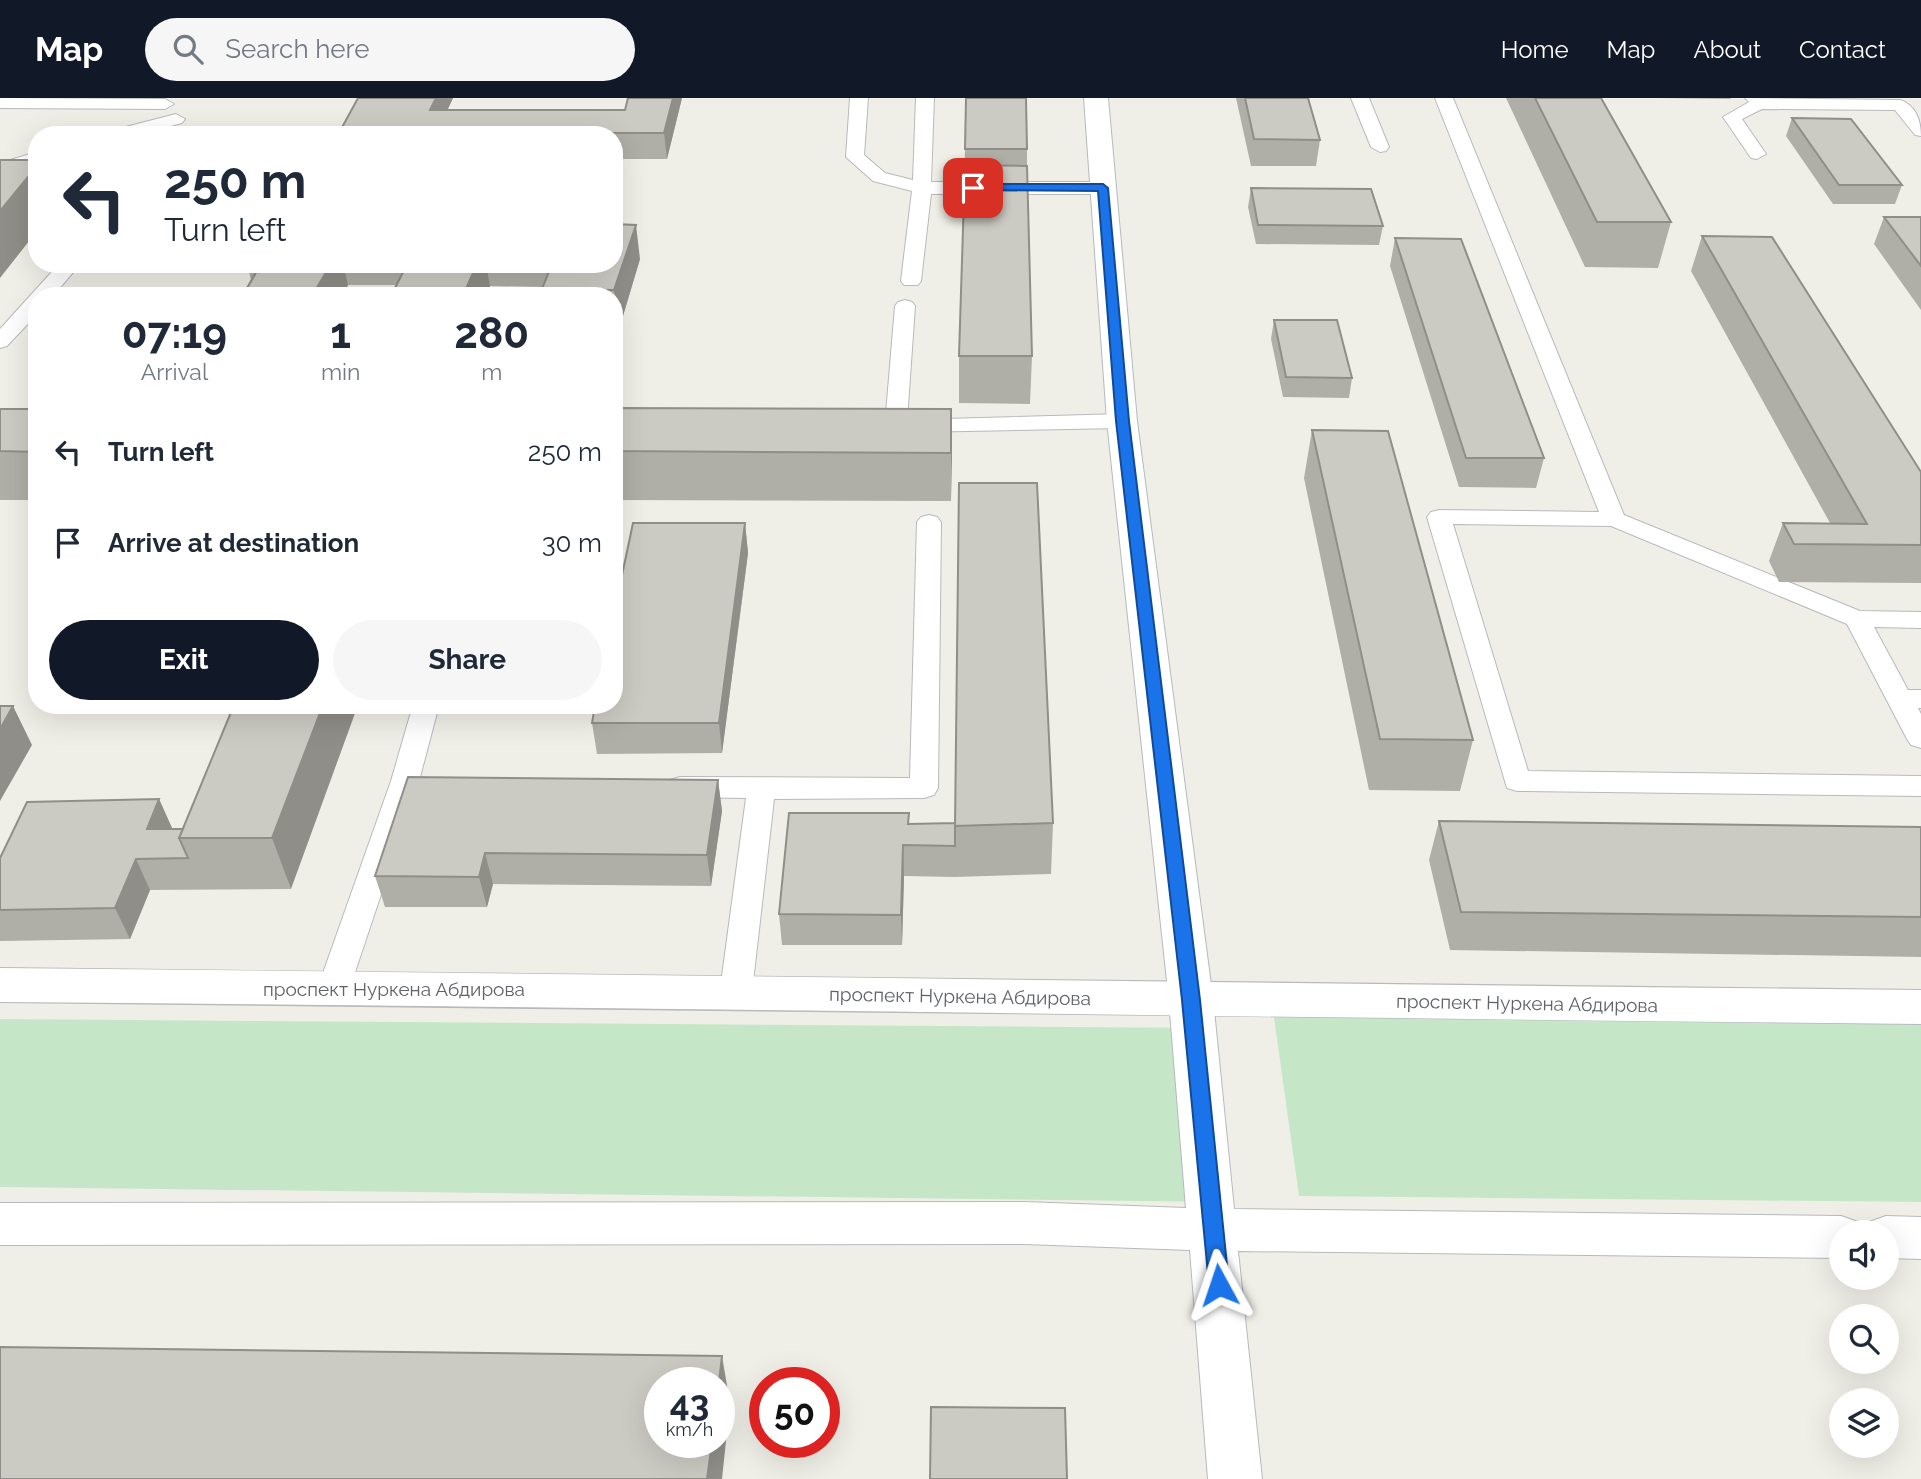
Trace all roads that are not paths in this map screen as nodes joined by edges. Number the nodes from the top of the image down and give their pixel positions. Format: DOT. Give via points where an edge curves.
graph roads {
  1 [pos="859,98"];
  2 [pos="925,98"];
  3 [pos="1096,98"];
  4 [pos="1360,98"];
  5 [pos="1444,98"];
  6 [pos="168,101"];
  7 [pos="1757,101"];
  8 [pos="0,103"];
  9 [pos="177,126"];
  10 [pos="1921,131"];
  11 [pos="1380,147"];
  12 [pos="1757,154"];
  13 [pos="28,160"];
  14 [pos="0,169"];
  15 [pos="922,188"];
  16 [pos="1103,188"];
  17 [pos="62,273"];
  18 [pos="911,281"];
  19 [pos="50,287"];
  20 [pos="905,306"];
  21 [pos="28,311"];
  22 [pos="0,342"];
  23 [pos="1122,421"];
  24 [pos="870,425"];
  25 [pos="897,425"];
  26 [pos="1614,519"];
  27 [pos="929,522"];
  28 [pos="1857,619"];
  29 [pos="1921,620"];
  30 [pos="1910,699"];
  31 [pos="425,714"];
  32 [pos="1921,738"];
  33 [pos="652,786"];
  34 [pos="1921,786"];
  35 [pos="761,789"];
  36 [pos="0,985"];
  37 [pos="333,990"];
  38 [pos="736,991"];
  39 [pos="1191,1000"];
  40 [pos="1921,1007"];
  41 [pos="0,1224"];
  42 [pos="1214,1230"];
  43 [pos="1829,1237"];
  44 [pos="1899,1237"];
  45 [pos="1921,1238"];
  46 [pos="1235,1479"];
  1 -- 15 [label="lane" via="855,157 879,177"];
  2 -- 15 [label="lane"];
  3 -- 16 [label="main road"];
  4 -- 11 [label="lane"];
  5 -- 26 [label="lane"];
  6 -- 8 [label="lane"];
  6 -- 9 [label="lane"];
  7 -- 10 [label="lane" via="1900,106"];
  7 -- 12 [label="lane" via="1732,117"];
  13 -- 14 [label="lane"];
  15 -- 16 [label="lane"];
  15 -- 18 [label="lane"];
  16 -- 23 [label="main road"];
  17 -- 19 [label="lane"];
  20 -- 25 [label="lane"];
  21 -- 22 [label="lane"];
  23 -- 25 [label="lane"];
  23 -- 39 [label="main road"];
  24 -- 25 [label="lane"];
  26 -- 28 [label="lane"];
  26 -- 34 [label="lane" via="1439,517 1517,781"];
  27 -- 35 [label="lane" via="924,788"];
  28 -- 29 [label="lane"];
  28 -- 30 [label="lane"];
  30 -- 32 [label="lane"];
  31 -- 37 [label="lane" via="419,781"];
  33 -- 35 [label="lane"];
  35 -- 38 [label="lane"];
  36 -- 37 [label="main road, проспект Нуркена Абдирова"];
  37 -- 38 [label="main road, проспект Нуркена Абдирова"];
  38 -- 39 [label="main road, проспект Нуркена Абдирова"];
  39 -- 40 [label="main road, проспект Нуркена Абдирова"];
  39 -- 42 [label="main road"];
  41 -- 42 [label="main road" via="1024,1223"];
  42 -- 43 [label="main road"];
  42 -- 46 [label="main road"];
  44 -- 45 [label="main road"];
}
